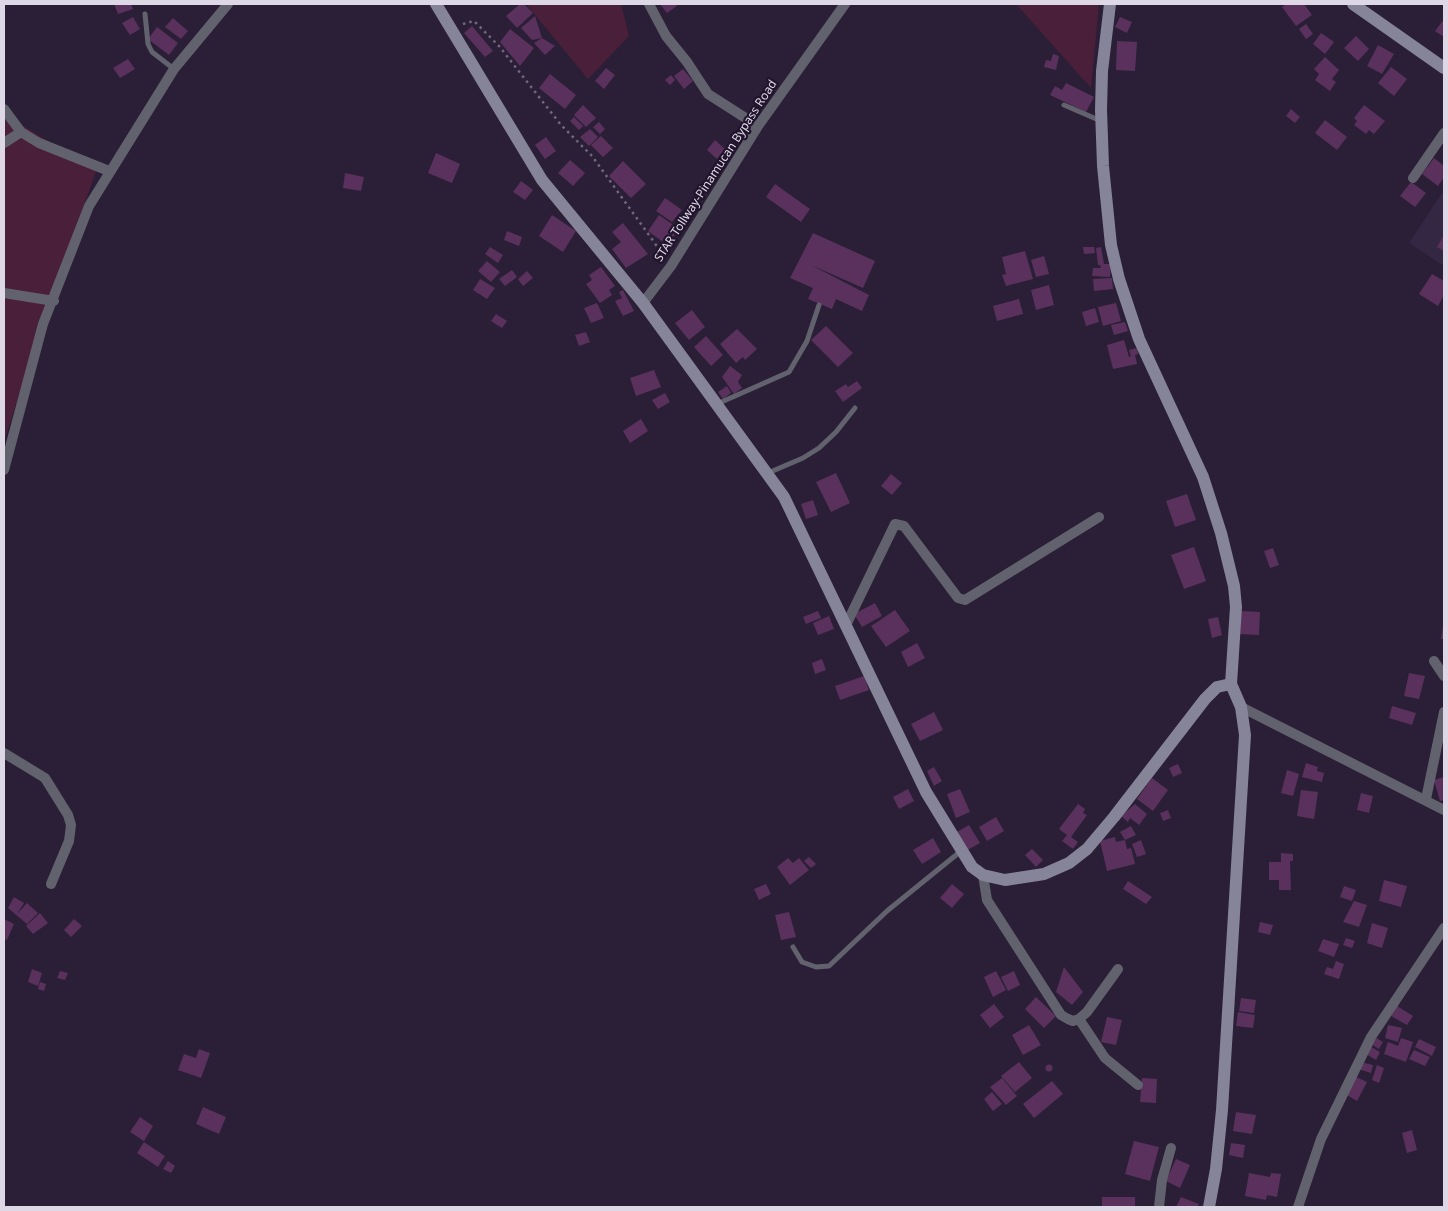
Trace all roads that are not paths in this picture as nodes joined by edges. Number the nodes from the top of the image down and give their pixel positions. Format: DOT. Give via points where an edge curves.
graph roads {
  1 [pos="228,4"];
  2 [pos="436,4"];
  3 [pos="649,4"];
  4 [pos="845,4"];
  5 [pos="1110,4"];
  6 [pos="1352,4"];
  7 [pos="145,14"];
  8 [pos="1444,68"];
  9 [pos="174,69"];
  10 [pos="1064,105"];
  11 [pos="4,109"];
  12 [pos="1102,121"];
  13 [pos="758,126"];
  14 [pos="21,132"];
  15 [pos="1444,133"];
  16 [pos="4,143"];
  17 [pos="109,171"];
  18 [pos="1413,178"];
  19 [pos="4,293"];
  20 [pos="54,301"];
  21 [pos="642,303"];
  22 [pos="819,305"];
  23 [pos="716,405"];
  24 [pos="854,408"];
  25 [pos="4,470"];
  26 [pos="768,474"];
  27 [pos="1099,517"];
  28 [pos="846,625"];
  29 [pos="1434,661"];
  30 [pos="1444,676"];
  31 [pos="1231,684"];
  32 [pos="1241,707"];
  33 [pos="1444,712"];
  34 [pos="4,752"];
  35 [pos="1426,799"];
  36 [pos="1444,810"];
  37 [pos="961,850"];
  38 [pos="983,876"];
  39 [pos="51,884"];
  40 [pos="1444,928"];
  41 [pos="792,947"];
  42 [pos="1118,969"];
  43 [pos="1079,1019"];
  44 [pos="1138,1085"];
  45 [pos="1171,1148"];
  46 [pos="1158,1207"];
  47 [pos="1209,1207"];
  48 [pos="1298,1207"];
  1 -- 9 [label="street"];
  2 -- 21 [label="street" via="542,180"];
  3 -- 13 [label="street" via="666,36 708,94"];
  4 -- 13 [label="street, STAR Tollway-Pinamucan Bypass Road"];
  5 -- 12 [label="street" via="1102,71"];
  6 -- 8 [label="street"];
  7 -- 9 [label="lane" via="152,52"];
  9 -- 17 [label="street" via="121,157"];
  10 -- 12 [label="lane"];
  11 -- 14 [label="street"];
  12 -- 31 [label="street" via="1107,209 1119,280 1139,340 1206,486 1234,586 1236,607"];
  13 -- 21 [label="street, STAR Tollway-Pinamucan Bypass Road" via="671,266"];
  14 -- 16 [label="street"];
  14 -- 17 [label="street" via="54,151"];
  15 -- 18 [label="street"];
  17 -- 20 [label="street" via="89,206"];
  19 -- 20 [label="street"];
  20 -- 25 [label="street" via="43,324"];
  21 -- 23 [label="street"];
  22 -- 23 [label="lane" via="806,341 789,372"];
  23 -- 26 [label="street"];
  24 -- 26 [label="lane" via="819,448"];
  26 -- 28 [label="street" via="784,497"];
  27 -- 28 [label="street" via="965,600 958,598 904,526 895,524"];
  28 -- 37 [label="street" via="926,792"];
  29 -- 30 [label="street"];
  31 -- 32 [label="street"];
  31 -- 38 [label="street" via="1217,687 1205,698 1101,834 1069,863 1044,874 1020,879"];
  32 -- 35 [label="street"];
  32 -- 47 [label="street" via="1245,735 1237,882 1221,1120"];
  33 -- 35 [label="street"];
  34 -- 39 [label="street" via="45,778 68,814 71,825 69,841"];
  35 -- 36 [label="street"];
  37 -- 38 [label="street" via="972,867"];
  37 -- 41 [label="lane" via="887,910 830,966 816,967 802,962"];
  38 -- 43 [label="street" via="987,900 1062,1015 1074,1021"];
  40 -- 48 [label="street" via="1371,1037 1322,1138"];
  42 -- 43 [label="street"];
  43 -- 44 [label="street" via="1105,1058"];
  45 -- 46 [label="street"];
}
